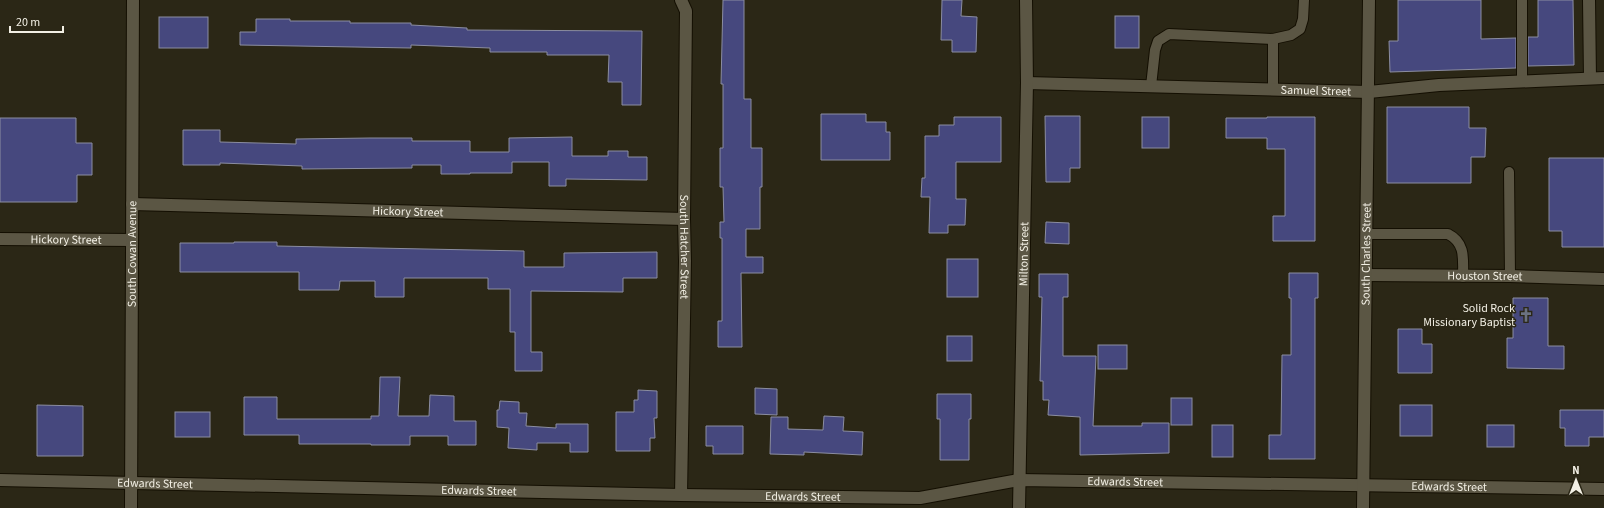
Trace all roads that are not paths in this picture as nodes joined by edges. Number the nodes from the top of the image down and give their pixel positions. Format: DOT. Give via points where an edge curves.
graph roads {
  1 [pos="133,0"];
  2 [pos="681,0"];
  3 [pos="1026,0"];
  4 [pos="1304,0"];
  5 [pos="1369,0"];
  6 [pos="1522,0"];
  7 [pos="1589,0"];
  8 [pos="1273,39"];
  9 [pos="1590,78"];
  10 [pos="1604,78"];
  11 [pos="1522,80"];
  12 [pos="1027,83"];
  13 [pos="1151,86"];
  14 [pos="1273,89"];
  15 [pos="1369,92"];
  16 [pos="1509,172"];
  17 [pos="132,204"];
  18 [pos="684,219"];
  19 [pos="1367,234"];
  20 [pos="0,239"];
  21 [pos="132,240"];
  22 [pos="1366,275"];
  23 [pos="1510,276"];
  24 [pos="1463,277"];
  25 [pos="1604,279"];
  26 [pos="0,480"];
  27 [pos="1020,480"];
  28 [pos="131,483"];
  29 [pos="1364,486"];
  30 [pos="1604,489"];
  31 [pos="681,495"];
  32 [pos="131,508"];
  33 [pos="1019,508"];
  34 [pos="1363,508"];
  1 -- 17 [label="street, South Cowan Avenue"];
  2 -- 18 [label="street, South Hatcher Street" via="686,10"];
  3 -- 12 [label="street, Milton Street"];
  4 -- 8 [label="lane" via="1304,19 1300,29 1292,35"];
  5 -- 15 [label="street, South Charles Street"];
  6 -- 11 [label="lane"];
  7 -- 9 [label="street"];
  8 -- 13 [label="lane" via="1169,34 1158,41"];
  8 -- 14 [label="lane"];
  9 -- 10 [label="street, Samuel Street"];
  9 -- 11 [label="street, Samuel Street"];
  11 -- 15 [label="street, Samuel Street"];
  12 -- 13 [label="street, Samuel Street"];
  12 -- 27 [label="street, Milton Street"];
  13 -- 14 [label="street, Samuel Street"];
  14 -- 15 [label="street, Samuel Street"];
  15 -- 19 [label="street, South Charles Street"];
  16 -- 23 [label="lane"];
  17 -- 18 [label="street, Hickory Street"];
  17 -- 21 [label="street, South Cowan Avenue"];
  18 -- 31 [label="street, South Hatcher Street"];
  19 -- 22 [label="street, South Charles Street"];
  19 -- 24 [label="lane" via="1448,234 1461,244"];
  20 -- 21 [label="street, Hickory Street"];
  21 -- 28 [label="street, South Cowan Avenue"];
  22 -- 24 [label="street, Houston Street"];
  22 -- 29 [label="street, South Charles Street"];
  23 -- 24 [label="street, Houston Street"];
  23 -- 25 [label="street, Houston Street"];
  26 -- 28 [label="street, Edwards Street"];
  27 -- 29 [label="street, Edwards Street"];
  27 -- 31 [label="street, Edwards Street" via="920,498"];
  27 -- 33 [label="street, Milton Street"];
  28 -- 31 [label="street, Edwards Street"];
  28 -- 32 [label="street, South Cowan Avenue"];
  29 -- 30 [label="street, Edwards Street"];
  29 -- 34 [label="street, South Charles Street"];
}
